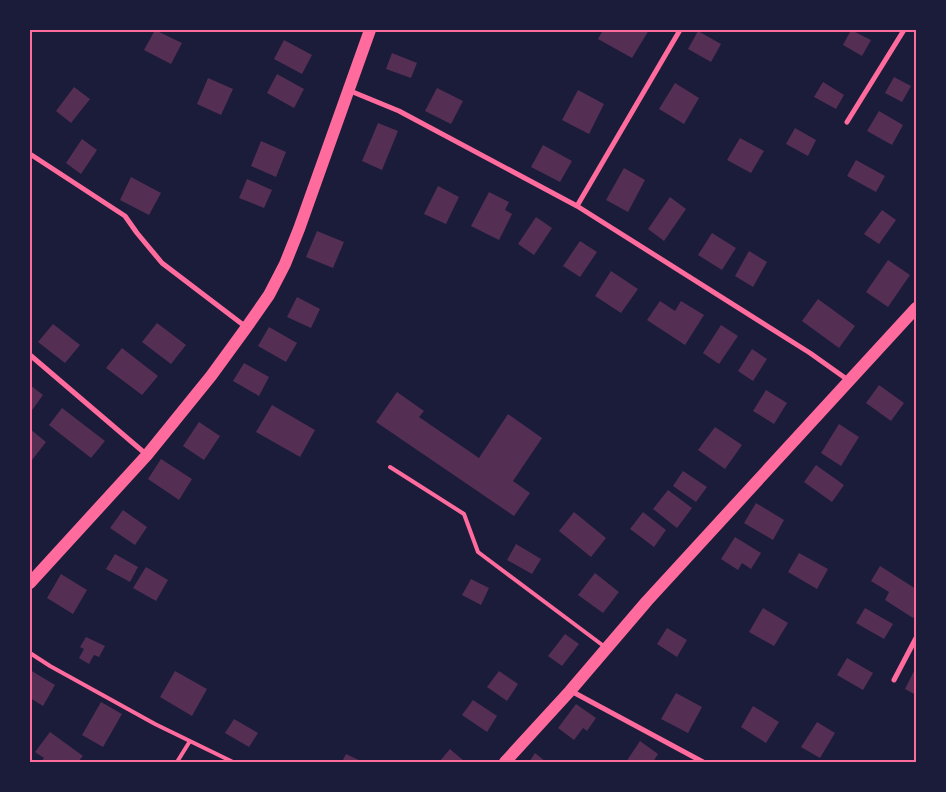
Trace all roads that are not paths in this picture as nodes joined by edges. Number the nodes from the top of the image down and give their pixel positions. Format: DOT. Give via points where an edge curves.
graph roads {
  1 [pos="370,30"];
  2 [pos="680,30"];
  3 [pos="904,30"];
  4 [pos="348,90"];
  5 [pos="847,122"];
  6 [pos="30,154"];
  7 [pos="577,206"];
  8 [pos="916,308"];
  9 [pos="246,328"];
  10 [pos="30,356"];
  11 [pos="848,381"];
  12 [pos="147,456"];
  13 [pos="390,467"];
  14 [pos="30,583"];
  15 [pos="916,638"];
  16 [pos="607,648"];
  17 [pos="30,653"];
  18 [pos="894,680"];
  19 [pos="570,690"];
  20 [pos="190,741"];
  21 [pos="177,762"];
  22 [pos="233,762"];
  23 [pos="505,762"];
  24 [pos="703,762"];
  1 -- 4 [label="main road"];
  2 -- 7 [label="street"];
  3 -- 5 [label="street"];
  4 -- 7 [label="street" via="398,111"];
  4 -- 9 [label="main road" via="285,264"];
  6 -- 9 [label="street" via="125,216 162,263"];
  7 -- 11 [label="street" via="810,353"];
  8 -- 11 [label="main road"];
  9 -- 12 [label="main road"];
  10 -- 12 [label="street"];
  11 -- 16 [label="main road"];
  12 -- 14 [label="main road"];
  13 -- 16 [label="lane" via="464,514 478,552"];
  15 -- 18 [label="street"];
  16 -- 19 [label="main road"];
  17 -- 20 [label="lane"];
  19 -- 23 [label="main road"];
  19 -- 24 [label="street"];
  20 -- 21 [label="lane"];
  20 -- 22 [label="lane"];
}
